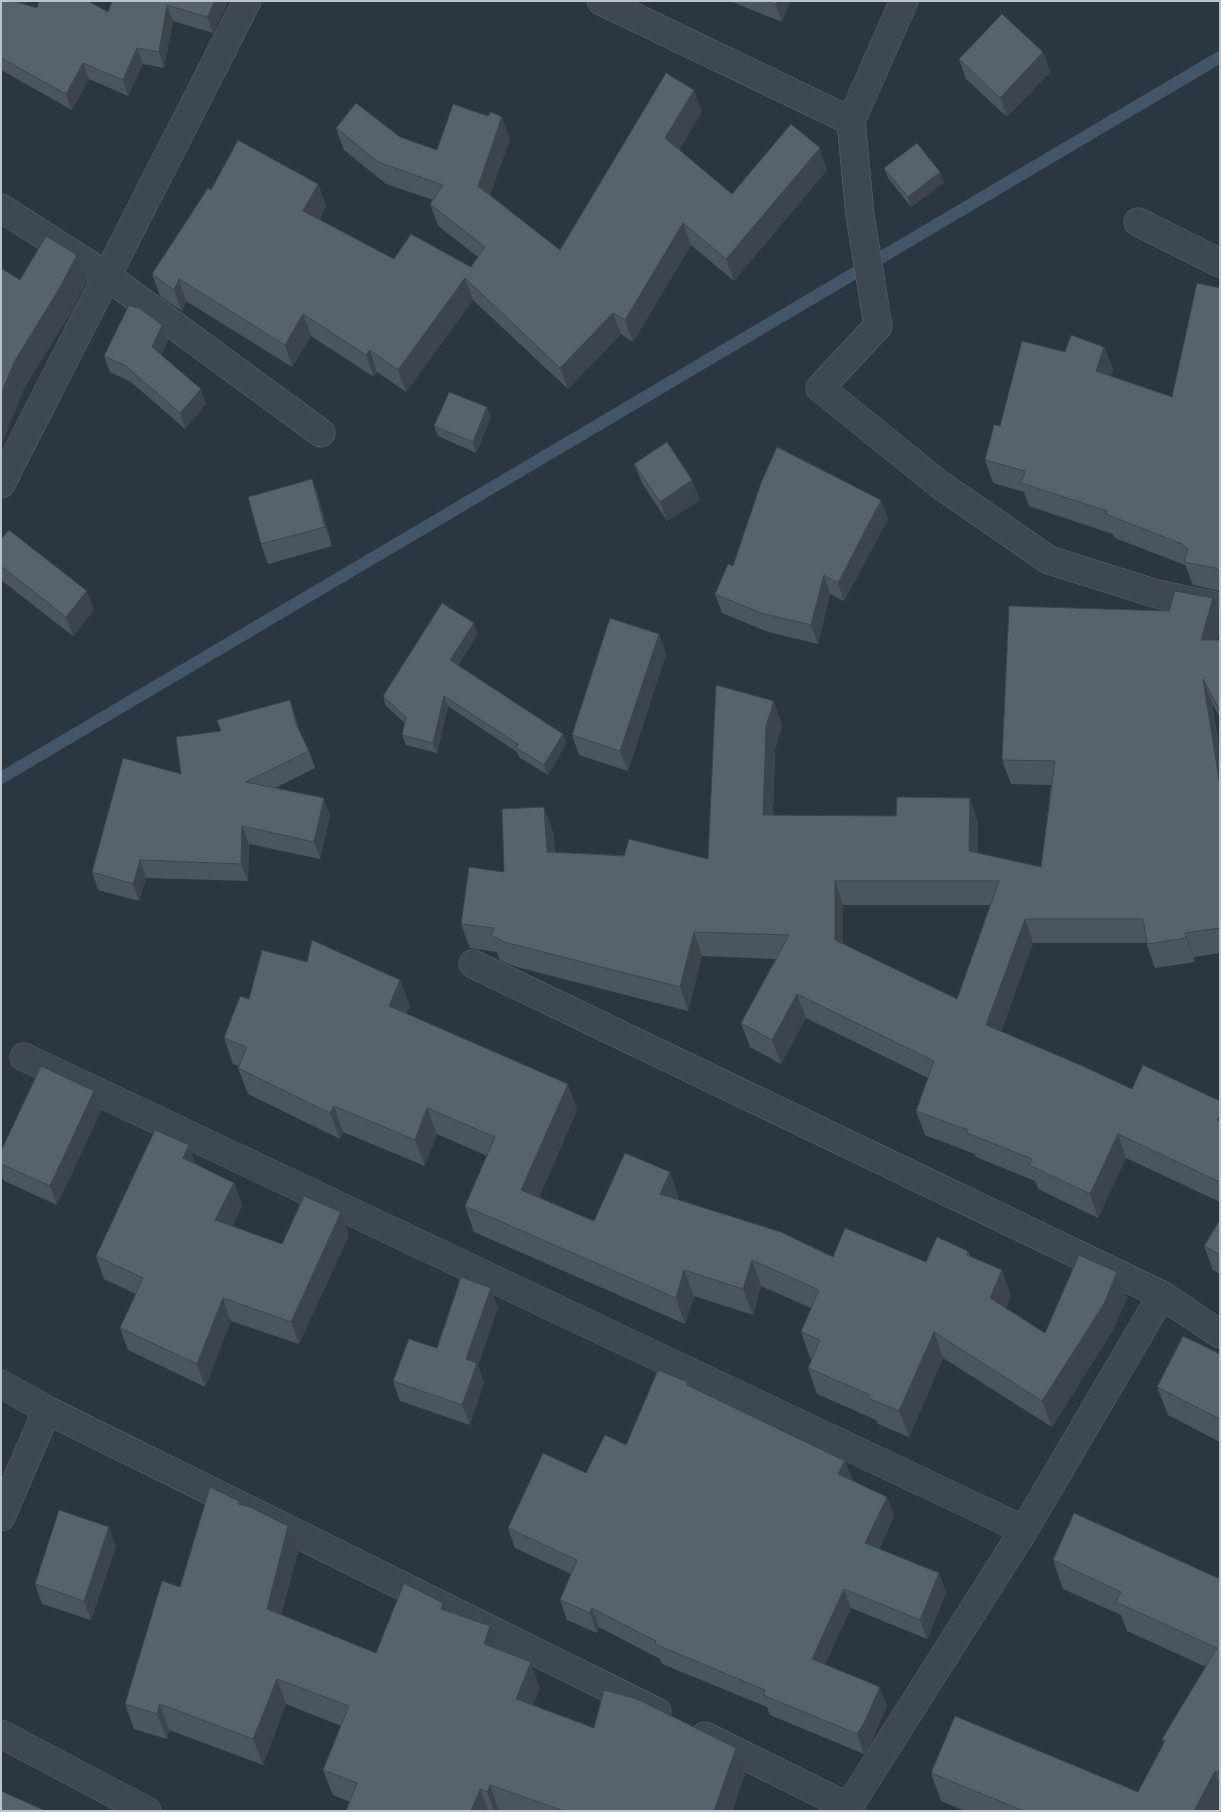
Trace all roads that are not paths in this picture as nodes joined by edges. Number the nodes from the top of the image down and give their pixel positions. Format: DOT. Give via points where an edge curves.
graph roads {
  1 [pos="247,1"];
  2 [pos="601,1"];
  3 [pos="904,1"];
  4 [pos="851,120"];
  5 [pos="1,208"];
  6 [pos="1138,222"];
  7 [pos="1220,264"];
  8 [pos="107,276"];
  9 [pos="321,433"];
  10 [pos="1,484"];
  11 [pos="1220,607"];
  12 [pos="473,964"];
  13 [pos="24,1057"];
  14 [pos="1162,1295"];
  15 [pos="1220,1334"];
  16 [pos="1,1384"];
  17 [pos="47,1410"];
  18 [pos="1,1517"];
  19 [pos="1024,1530"];
  20 [pos="1,1734"];
  21 [pos="847,1809"];
  22 [pos="147,1811"];
  1 -- 8 [label="street"];
  2 -- 4 [label="street"];
  3 -- 4 [label="street"];
  4 -- 11 [label="street" via="860,215 878,326 820,388 939,484 1048,560 1157,594"];
  5 -- 8 [label="street"];
  6 -- 7 [label="street"];
  8 -- 9 [label="street"];
  8 -- 10 [label="street"];
  12 -- 14 [label="street"];
  13 -- 19 [label="street"];
  14 -- 15 [label="street"];
  14 -- 19 [label="street"];
  16 -- 17 [label="street"];
  17 -- 18 [label="street"];
  17 -- 21 [label="street"];
  19 -- 21 [label="street"];
  20 -- 22 [label="street"];
}
